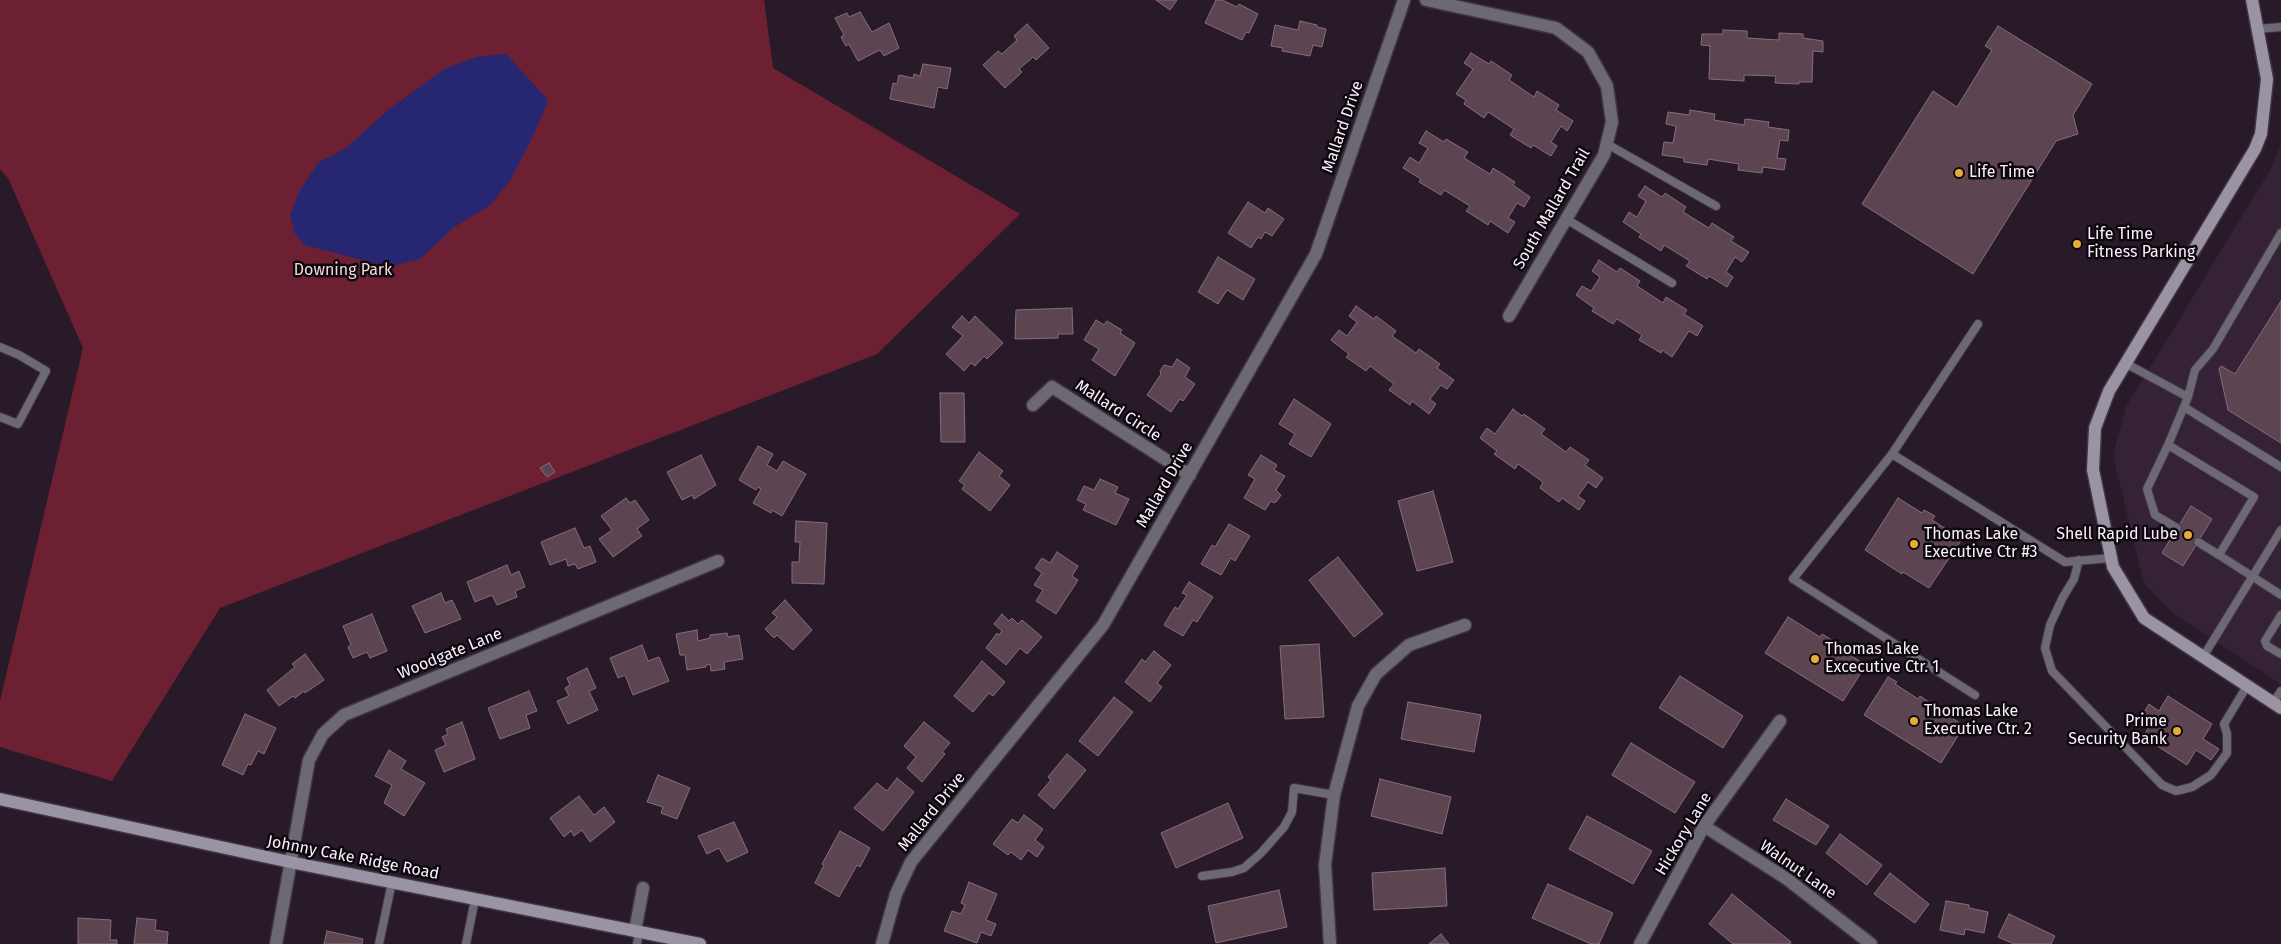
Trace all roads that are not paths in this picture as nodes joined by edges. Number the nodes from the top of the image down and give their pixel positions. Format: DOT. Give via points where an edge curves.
graph roads {
  1 [pos="1404,0"];
  2 [pos="1426,0"];
  3 [pos="2252,0"];
  4 [pos="2281,27"];
  5 [pos="2258,29"];
  6 [pos="1607,144"];
  7 [pos="1716,206"];
  8 [pos="1566,219"];
  9 [pos="2281,233"];
  10 [pos="1672,283"];
  11 [pos="1509,316"];
  12 [pos="1978,324"];
  13 [pos="0,347"];
  14 [pos="2125,363"];
  15 [pos="2188,397"];
  16 [pos="1033,405"];
  17 [pos="2184,407"];
  18 [pos="0,417"];
  19 [pos="2168,445"];
  20 [pos="1892,454"];
  21 [pos="2281,467"];
  22 [pos="1190,475"];
  23 [pos="2177,528"];
  24 [pos="2281,530"];
  25 [pos="2198,542"];
  26 [pos="2219,555"];
  27 [pos="2111,558"];
  28 [pos="2079,560"];
  29 [pos="718,561"];
  30 [pos="2253,576"];
  31 [pos="2281,595"];
  32 [pos="2281,616"];
  33 [pos="1465,625"];
  34 [pos="2281,654"];
  35 [pos="2203,657"];
  36 [pos="2247,686"];
  37 [pos="2281,691"];
  38 [pos="1975,695"];
  39 [pos="2277,706"];
  40 [pos="1780,721"];
  41 [pos="1334,795"];
  42 [pos="0,799"];
  43 [pos="1704,826"];
  44 [pos="290,862"];
  45 [pos="1202,876"];
  46 [pos="392,882"];
  47 [pos="643,888"];
  48 [pos="475,899"];
  49 [pos="637,936"];
  50 [pos="276,944"];
  51 [pos="379,944"];
  52 [pos="466,944"];
  53 [pos="700,944"];
  54 [pos="882,944"];
  55 [pos="1330,944"];
  56 [pos="1640,944"];
  57 [pos="1871,944"];
  1 -- 22 [label="street, Mallard Drive" via="1316,254"];
  2 -- 6 [label="street, South Mallard Trail" via="1556,28 1588,52 1607,86 1612,122"];
  3 -- 5 [label="street"];
  4 -- 5 [label="lane"];
  5 -- 14 [label="street" via="2267,79 2261,134"];
  6 -- 7 [label="lane"];
  6 -- 8 [label="street, South Mallard Trail" via="1604,155"];
  8 -- 10 [label="lane"];
  8 -- 11 [label="street, South Mallard Trail"];
  9 -- 15 [label="lane" via="2214,349 2195,370"];
  12 -- 20 [label="lane"];
  13 -- 18 [label="lane" via="46,371 18,424"];
  14 -- 15 [label="lane"];
  14 -- 27 [label="street" via="2109,391 2095,428 2093,470"];
  15 -- 17 [label="lane"];
  16 -- 22 [label="street, Mallard Circle" via="1052,387"];
  17 -- 19 [label="lane"];
  17 -- 21 [label="lane"];
  19 -- 23 [label="lane" via="2147,489 2155,515"];
  19 -- 26 [label="lane" via="2254,497"];
  20 -- 28 [label="lane" via="2065,562"];
  20 -- 38 [label="lane" via="1792,578"];
  22 -- 54 [label="street, Mallard Drive" via="1103,625 911,862 896,894"];
  24 -- 30 [label="lane"];
  25 -- 26 [label="lane"];
  26 -- 30 [label="lane"];
  27 -- 28 [label="lane"];
  27 -- 35 [label="street" via="2113,567 2144,618"];
  28 -- 36 [label="lane" via="2074,578 2050,625 2045,648 2052,671 2162,785 2176,791 2211,775 2227,753 2224,724"];
  29 -- 44 [label="street, Woodgate Lane" via="344,715 323,734 309,760"];
  30 -- 31 [label="lane"];
  30 -- 35 [label="lane"];
  32 -- 34 [label="lane" via="2266,641 2267,646"];
  33 -- 41 [label="street" via="1410,645 1376,674 1358,706"];
  35 -- 36 [label="street"];
  36 -- 39 [label="street"];
  37 -- 39 [label="lane"];
  40 -- 43 [label="street, Hickory Lane"];
  41 -- 45 [label="lane" via="1294,788 1292,812 1284,827 1261,853 1244,868"];
  41 -- 55 [label="street" via="1325,865"];
  42 -- 44 [label="street, Johnny Cake Ridge Road"];
  43 -- 56 [label="street, Hickory Lane"];
  43 -- 57 [label="street, Walnut Lane" via="1787,879"];
  44 -- 46 [label="street, Johnny Cake Ridge Road"];
  44 -- 50 [label="street, Woodgate Lane"];
  46 -- 48 [label="street, Johnny Cake Ridge Road"];
  46 -- 51 [label="lane"];
  47 -- 49 [label="street"];
  48 -- 49 [label="street, Johnny Cake Ridge Road"];
  48 -- 52 [label="lane"];
  49 -- 53 [label="street, Johnny Cake Ridge Road"];
}
